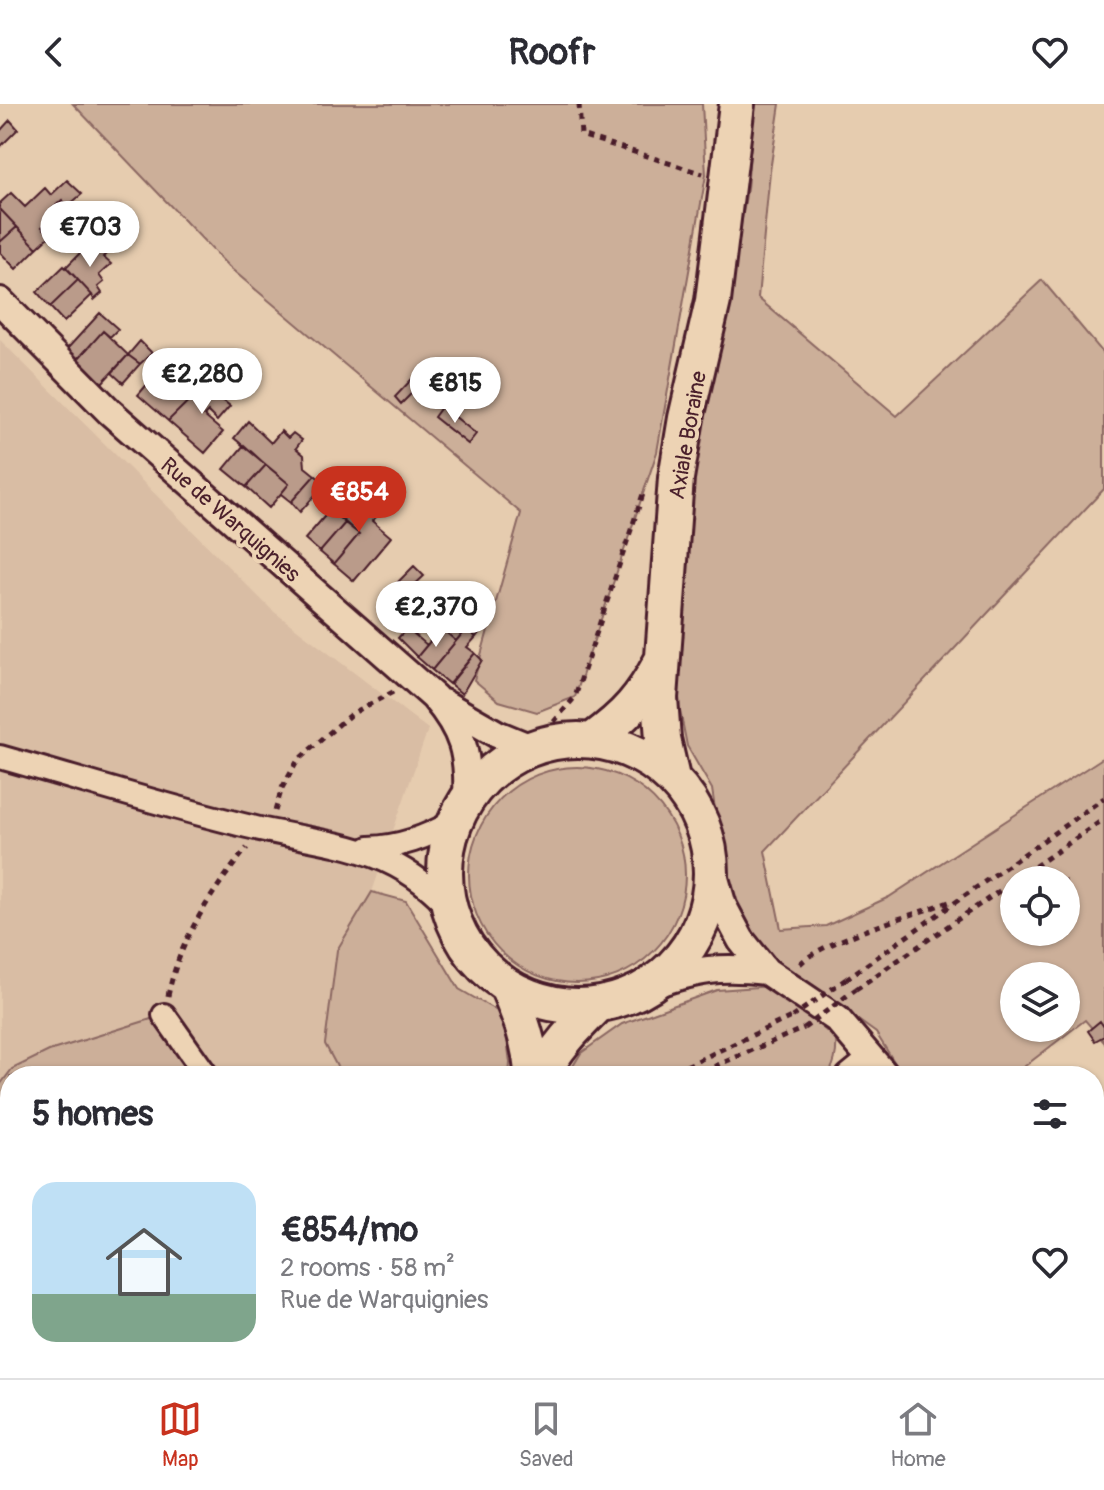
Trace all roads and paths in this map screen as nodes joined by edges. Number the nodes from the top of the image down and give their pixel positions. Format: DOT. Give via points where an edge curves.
graph roads {
  1 [pos="579,104"];
  2 [pos="737,104"];
  3 [pos="706,175"];
  4 [pos="0,301"];
  5 [pos="647,481"];
  6 [pos="663,658"];
  7 [pos="424,689"];
  8 [pos="593,740"];
  9 [pos="531,748"];
  10 [pos="0,757"];
  11 [pos="672,778"];
  12 [pos="1104,798"];
  13 [pos="460,810"];
  14 [pos="1104,819"];
  15 [pos="262,829"];
  16 [pos="355,848"];
  17 [pos="1035,866"];
  18 [pos="712,868"];
  19 [pos="1000,890"];
  20 [pos="957,899"];
  21 [pos="447,905"];
  22 [pos="806,958"];
  23 [pos="766,971"];
  24 [pos="654,984"];
  25 [pos="508,988"];
  26 [pos="596,1007"];
  27 [pos="164,1015"];
  28 [pos="200,1066"];
  29 [pos="531,1066"];
  30 [pos="546,1066"];
  31 [pos="687,1066"];
  32 [pos="715,1066"];
  33 [pos="877,1066"];
  1 -- 3 [label="path" via="581,135"];
  2 -- 6 [label="main road, Axiale Boraine" via="713,301 676,478"];
  4 -- 7 [label="street, Rue de Warquignies" via="110,412"];
  5 -- 9 [label="path" via="575,697"];
  6 -- 8 [label="main road, Axiale Boraine" via="623,718"];
  6 -- 11 [label="main road" via="663,739"];
  7 -- 9 [label="street" via="464,717"];
  7 -- 13 [label="street" via="452,718 464,743 468,771"];
  7 -- 15 [label="path" via="351,714 298,760"];
  8 -- 9 [label="main road"];
  8 -- 11 [label="main road" via="622,746"];
  9 -- 13 [label="main road" via="495,768"];
  10 -- 15 [label="street"];
  11 -- 18 [label="main road" via="707,835"];
  12 -- 20 [label="path"];
  13 -- 16 [label="street" via="423,839"];
  13 -- 21 [label="main road" via="444,863"];
  14 -- 17 [label="path"];
  15 -- 16 [label="street"];
  15 -- 27 [label="path" via="191,928"];
  16 -- 21 [label="street" via="390,860 428,884"];
  18 -- 23 [label="street" via="723,906"];
  18 -- 24 [label="main road" via="706,913 686,953"];
  19 -- 32 [label="path, bridge" via="804,1028"];
  20 -- 22 [label="path" via="846,938"];
  20 -- 31 [label="path, bridge" via="792,1017"];
  21 -- 25 [label="main road" via="469,952"];
  23 -- 24 [label="street" via="728,967"];
  23 -- 33 [label="street" via="837,1019"];
  24 -- 26 [label="main road"];
  25 -- 26 [label="main road" via="550,1005"];
  25 -- 29 [label="main road" via="523,1023"];
  26 -- 30 [label="main road"];
  27 -- 28 [label="street"];
}
